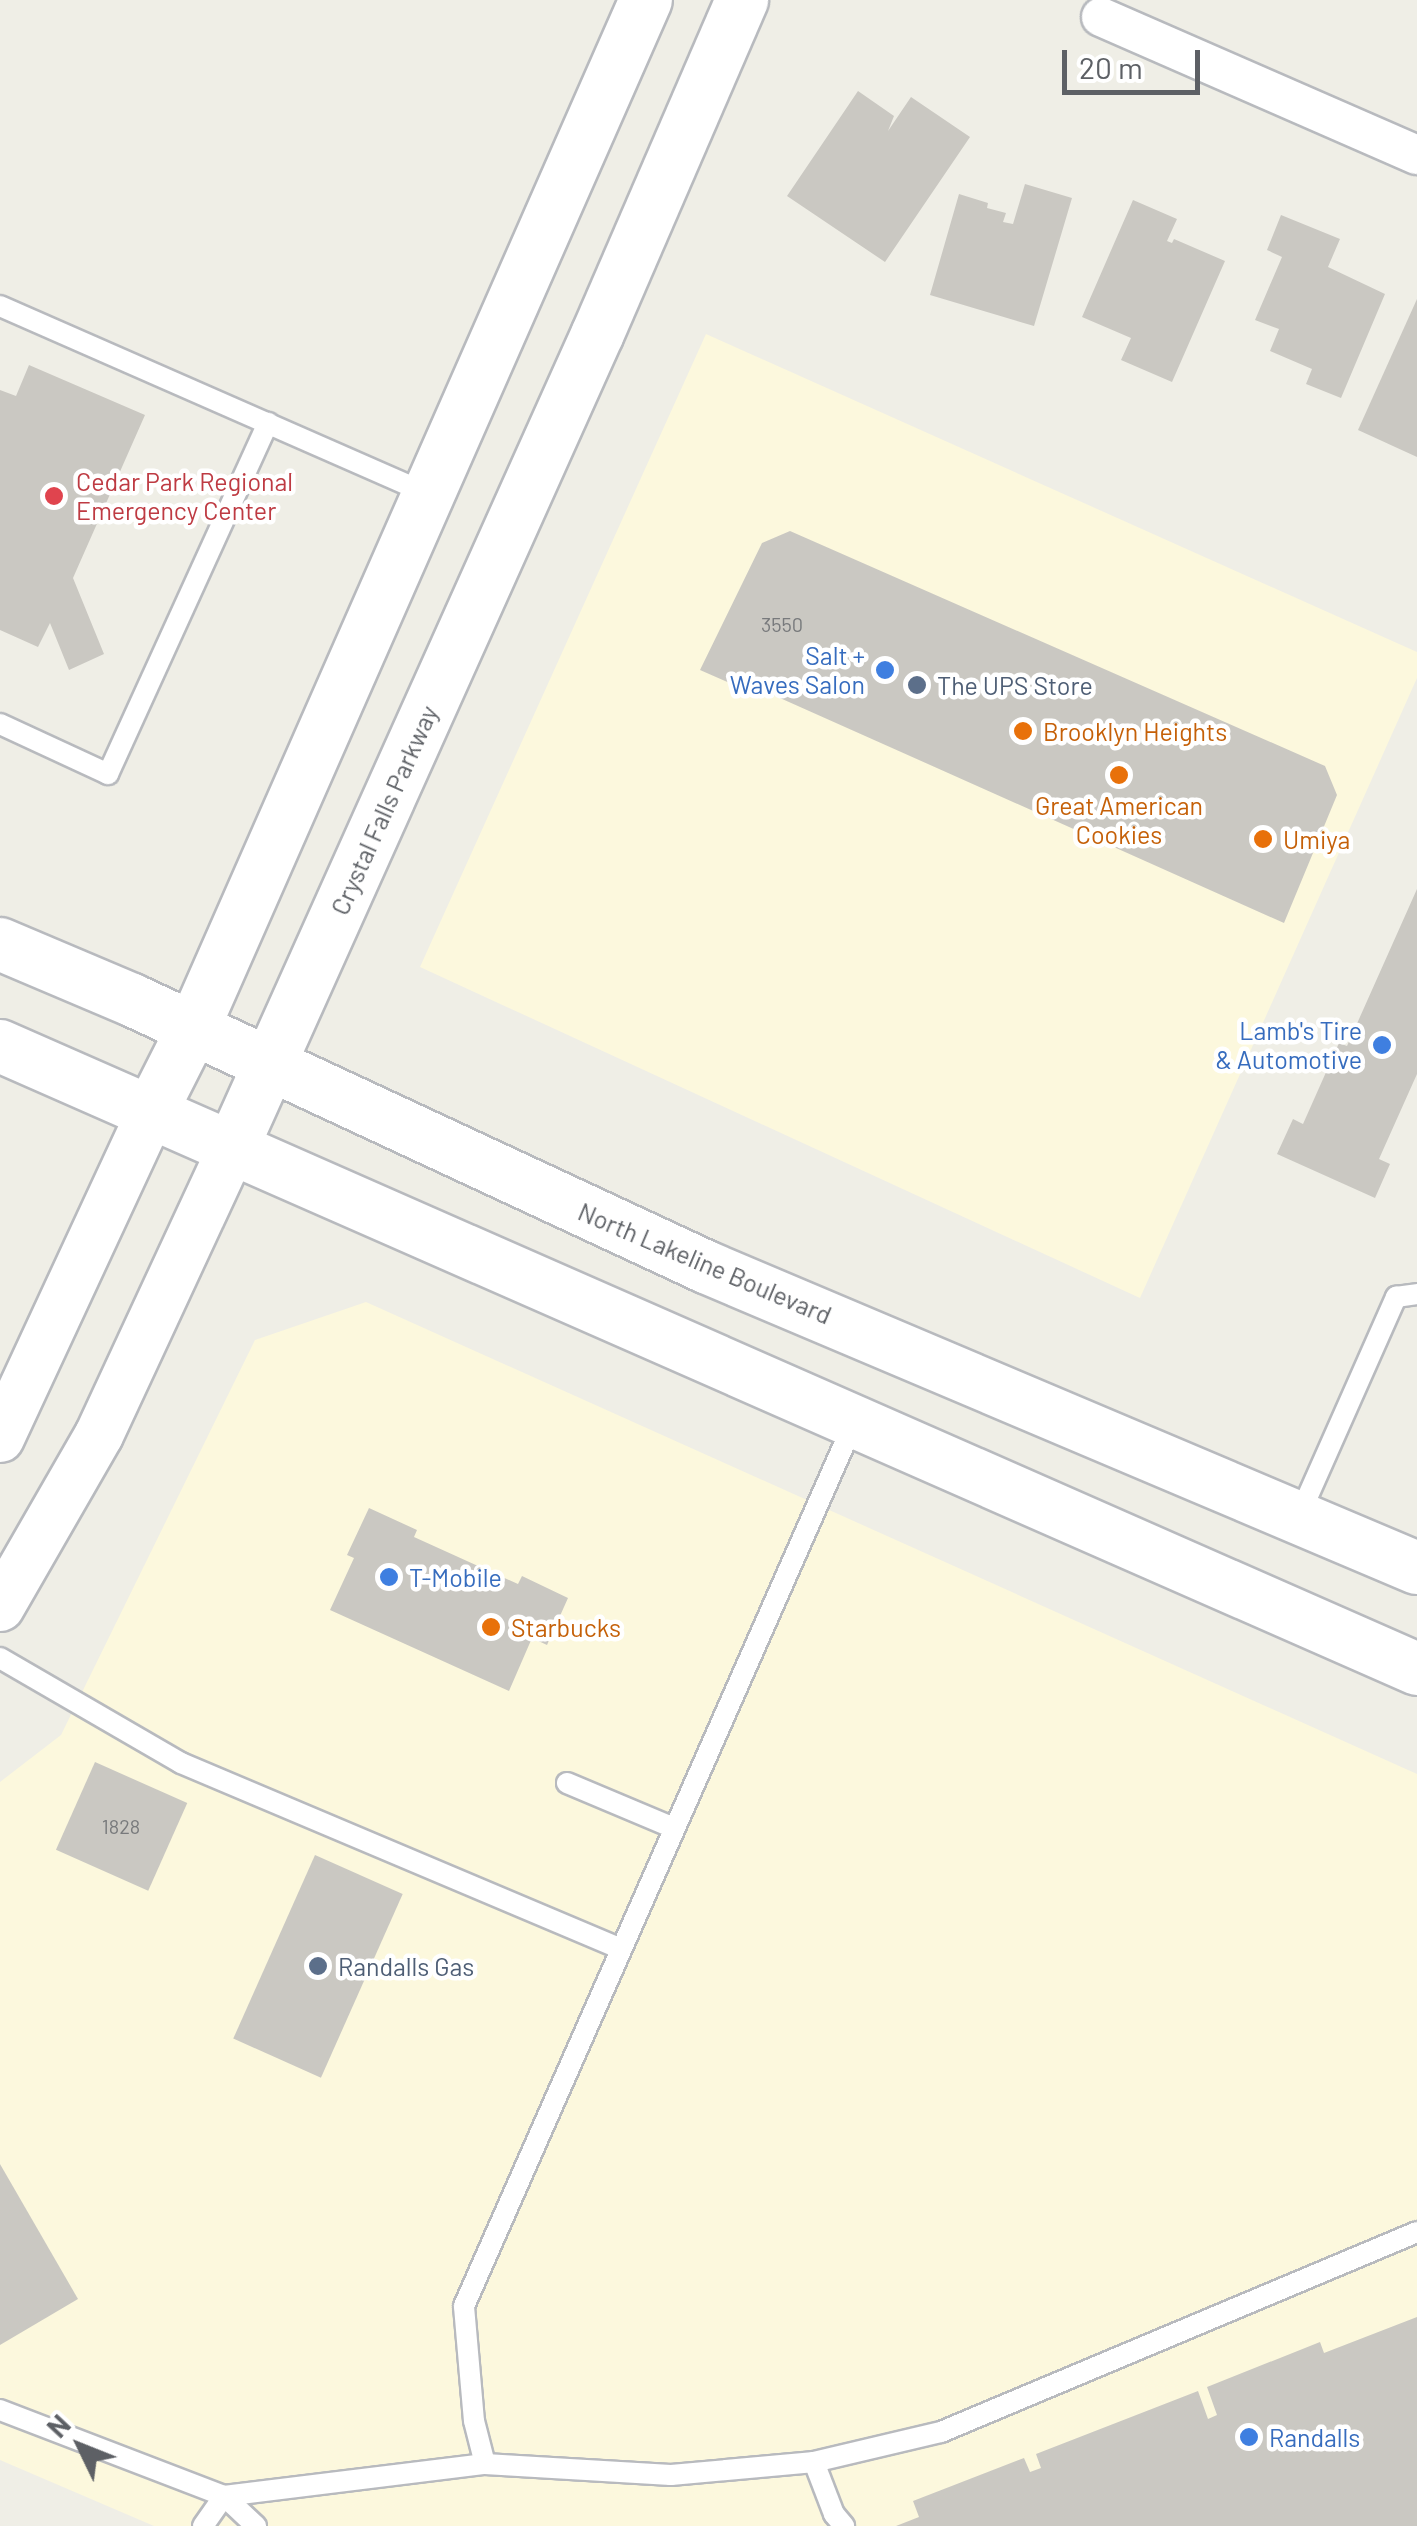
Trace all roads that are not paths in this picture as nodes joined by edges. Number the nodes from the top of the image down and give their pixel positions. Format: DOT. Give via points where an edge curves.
graph roads {
  1 [pos="646,0"];
  2 [pos="742,0"];
  3 [pos="1101,17"];
  4 [pos="1414,147"];
  5 [pos="0,306"];
  6 [pos="268,423"];
  7 [pos="428,494"];
  8 [pos="0,724"];
  9 [pos="0,944"];
  10 [pos="193,1029"];
  11 [pos="0,1046"];
  12 [pos="270,1066"];
  13 [pos="152,1110"];
  14 [pos="232,1148"];
  15 [pos="1417,1294"];
  16 [pos="854,1421"];
  17 [pos="0,1438"];
  18 [pos="1300,1516"];
  19 [pos="1417,1568"];
  20 [pos="0,1607"];
  21 [pos="0,1658"];
  22 [pos="1417,1669"];
  23 [pos="567,1783"];
  24 [pos="674,1828"];
  25 [pos="620,1948"];
  26 [pos="1417,2232"];
  27 [pos="0,2410"];
  28 [pos="814,2462"];
  29 [pos="484,2464"];
  30 [pos="224,2496"];
  31 [pos="837,2522"];
  32 [pos="202,2526"];
  33 [pos="256,2526"];
  1 -- 7 [label="main road"];
  2 -- 12 [label="main road, Crystal Falls Parkway"];
  3 -- 4 [label="street"];
  5 -- 6 [label="lane"];
  6 -- 7 [label="lane"];
  6 -- 8 [label="lane" via="108,774"];
  7 -- 10 [label="main road"];
  9 -- 10 [label="main road, North Lakeline Boulevard"];
  10 -- 12 [label="main road, North Lakeline Boulevard"];
  10 -- 13 [label="main road"];
  11 -- 13 [label="main road"];
  12 -- 14 [label="main road, Crystal Falls Parkway"];
  12 -- 18 [label="main road, North Lakeline Boulevard" via="706,1267"];
  13 -- 14 [label="main road"];
  13 -- 17 [label="street"];
  14 -- 16 [label="main road"];
  14 -- 20 [label="street, Crystal Falls Parkway" via="99,1435"];
  15 -- 18 [label="lane" via="1396,1297"];
  16 -- 22 [label="main road"];
  16 -- 24 [label="lane"];
  18 -- 19 [label="main road, North Lakeline Boulevard"];
  21 -- 25 [label="lane" via="181,1762"];
  23 -- 24 [label="lane"];
  24 -- 25 [label="lane"];
  25 -- 29 [label="lane" via="588,2034 464,2306"];
  26 -- 28 [label="lane" via="940,2432"];
  27 -- 30 [label="lane"];
  28 -- 29 [label="lane" via="672,2475"];
  28 -- 31 [label="lane"];
  29 -- 30 [label="lane"];
  30 -- 32 [label="lane"];
  30 -- 33 [label="lane"];
}
